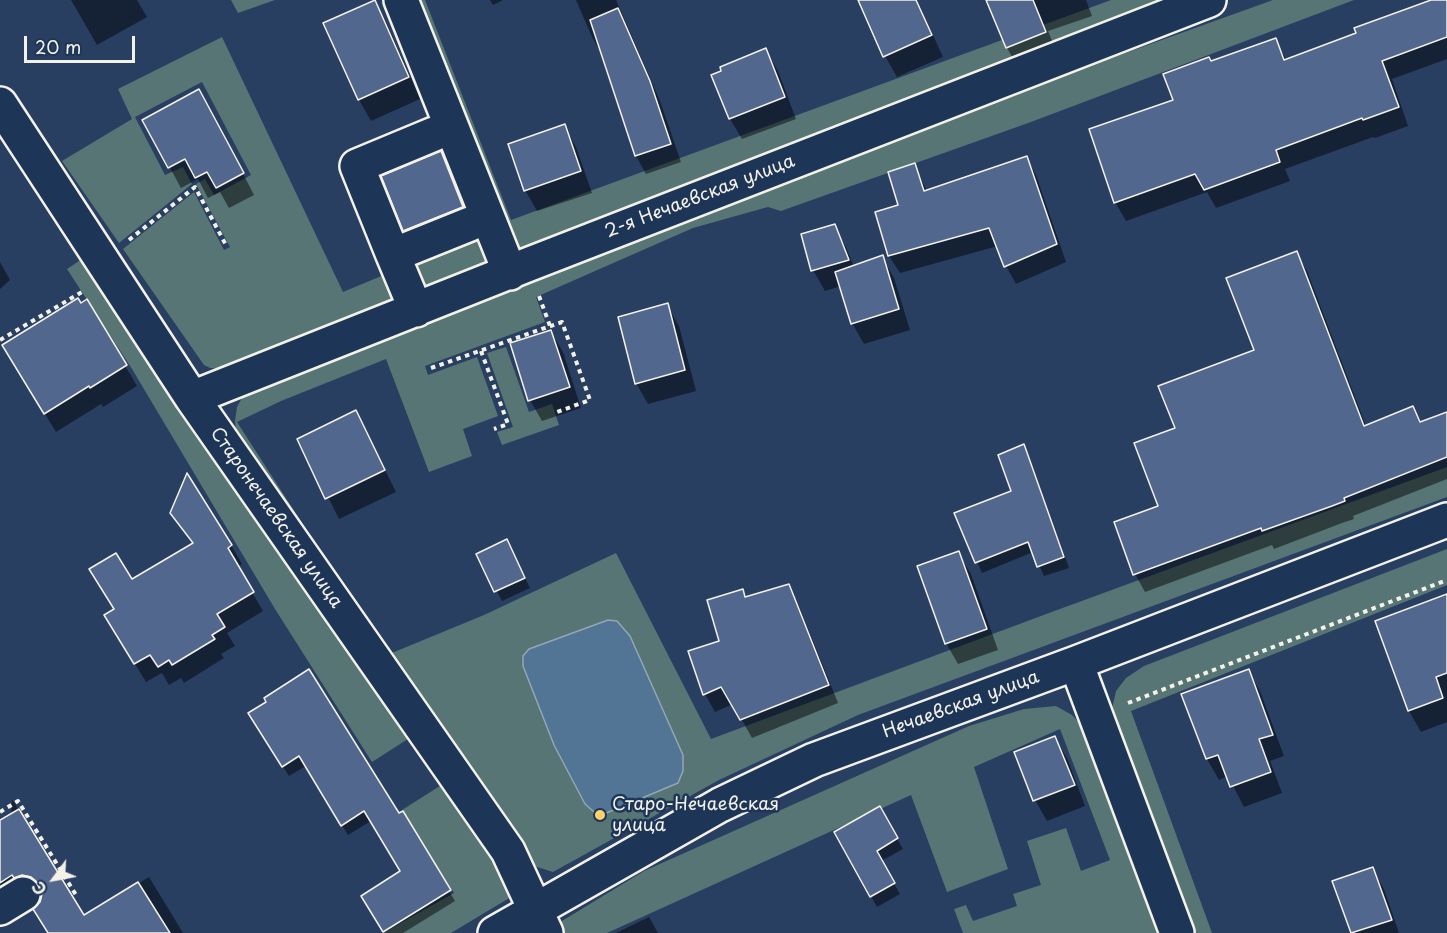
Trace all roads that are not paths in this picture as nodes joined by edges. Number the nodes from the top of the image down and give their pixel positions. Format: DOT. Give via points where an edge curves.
graph roads {
  1 [pos="401,0"];
  2 [pos="1195,2"];
  3 [pos="0,104"];
  4 [pos="434,134"];
  5 [pos="470,224"];
  6 [pos="393,255"];
  7 [pos="510,273"];
  8 [pos="416,310"];
  9 [pos="192,398"];
  10 [pos="1447,520"];
  11 [pos="1077,663"];
  12 [pos="540,921"];
  13 [pos="495,933"];
  14 [pos="1177,933"];
  1 -- 7 [label="street"];
  2 -- 7 [label="street, 2-я Нечаевская улица"];
  3 -- 9 [label="street, Старонечаевская улица"];
  4 -- 6 [label="street" via="357,166"];
  5 -- 6 [label="street"];
  6 -- 8 [label="street"];
  7 -- 8 [label="street, 2-я Нечаевская улица"];
  8 -- 9 [label="street, 2-я Нечаевская улица"];
  9 -- 12 [label="street, Старонечаевская улица" via="508,851"];
  10 -- 11 [label="street, Нечаевская улица"];
  11 -- 12 [label="street, Нечаевская улица" via="814,760 720,805"];
  11 -- 14 [label="street"];
  12 -- 13 [label="street, Нечаевская улица"];
}
